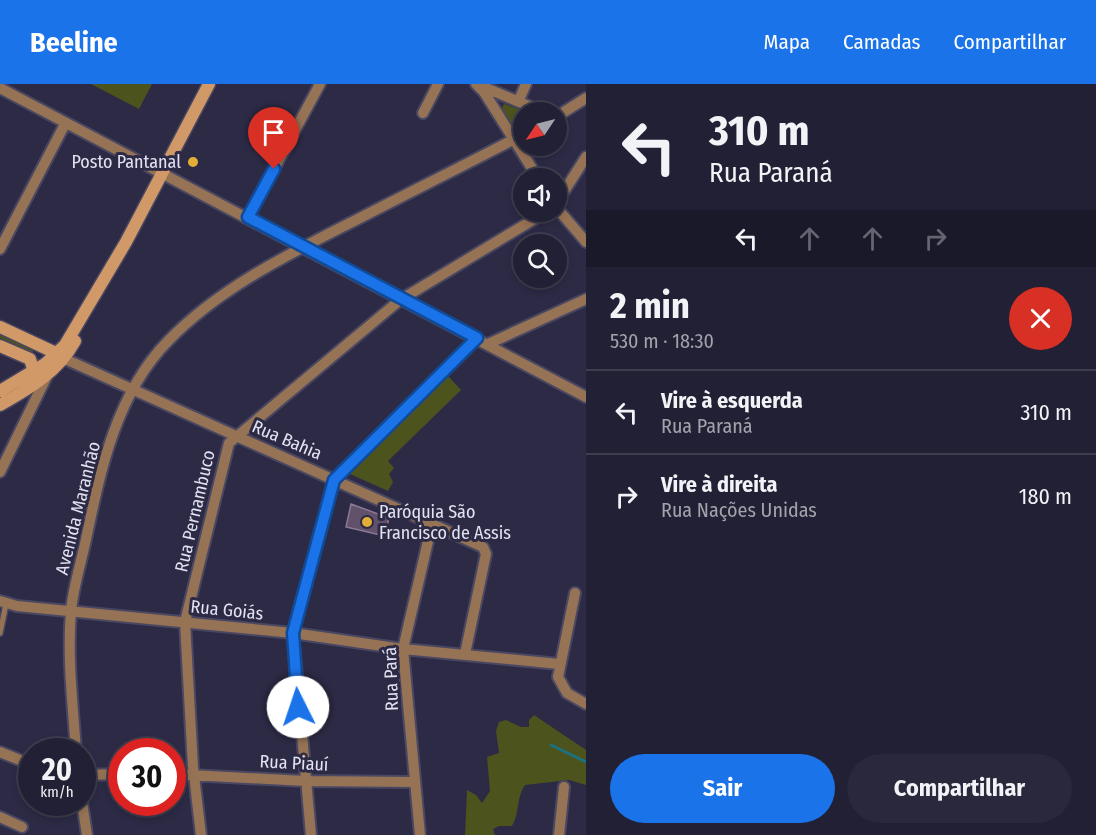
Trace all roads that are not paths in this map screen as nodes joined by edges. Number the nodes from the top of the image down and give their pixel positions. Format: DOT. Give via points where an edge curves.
graph roads {
  1 [pos="209,84"];
  2 [pos="320,84"];
  3 [pos="438,84"];
  4 [pos="476,84"];
  5 [pos="526,84"];
  6 [pos="0,88"];
  7 [pos="586,98"];
  8 [pos="519,100"];
  9 [pos="523,102"];
  10 [pos="567,110"];
  11 [pos="423,113"];
  12 [pos="65,123"];
  13 [pos="513,130"];
  14 [pos="513,140"];
  15 [pos="586,157"];
  16 [pos="162,174"];
  17 [pos="567,187"];
  18 [pos="248,217"];
  19 [pos="567,219"];
  20 [pos="529,222"];
  21 [pos="586,242"];
  22 [pos="304,247"];
  23 [pos="0,249"];
  24 [pos="586,299"];
  25 [pos="400,300"];
  26 [pos="0,327"];
  27 [pos="477,338"];
  28 [pos="488,344"];
  29 [pos="38,345"];
  30 [pos="0,346"];
  31 [pos="62,357"];
  32 [pos="30,359"];
  33 [pos="34,372"];
  34 [pos="47,376"];
  35 [pos="131,390"];
  36 [pos="0,391"];
  37 [pos="586,397"];
  38 [pos="0,405"];
  39 [pos="233,437"];
  40 [pos="0,472"];
  41 [pos="334,480"];
  42 [pos="432,524"];
  43 [pos="575,593"];
  44 [pos="3,602"];
  45 [pos="71,610"];
  46 [pos="184,622"];
  47 [pos="0,633"];
  48 [pos="293,633"];
  49 [pos="403,649"];
  50 [pos="465,654"];
  51 [pos="560,664"];
  52 [pos="586,704"];
  53 [pos="75,738"];
  54 [pos="0,752"];
  55 [pos="18,759"];
  56 [pos="186,774"];
  57 [pos="194,774"];
  58 [pos="306,781"];
  59 [pos="414,782"];
  60 [pos="564,787"];
  61 [pos="84,816"];
  62 [pos="0,817"];
  63 [pos="22,828"];
  64 [pos="87,835"];
  65 [pos="201,835"];
  66 [pos="312,835"];
  67 [pos="420,835"];
  68 [pos="559,835"];
  1 -- 16 [label="main road"];
  2 -- 18 [label="street"];
  3 -- 11 [label="street"];
  4 -- 8 [label="street"];
  4 -- 13 [label="street"];
  5 -- 8 [label="street"];
  6 -- 12 [label="street"];
  7 -- 10 [label="street"];
  8 -- 9 [label="street"];
  12 -- 16 [label="street"];
  12 -- 23 [label="street"];
  14 -- 22 [label="street, Avenida Maranhão"];
  15 -- 17 [label="street"];
  16 -- 18 [label="street"];
  16 -- 31 [label="main road"];
  18 -- 22 [label="street"];
  19 -- 21 [label="street"];
  20 -- 25 [label="street, Rua Pernambuco"];
  22 -- 25 [label="street"];
  22 -- 35 [label="street, Avenida Maranhão" via="198,313 166,343"];
  24 -- 28 [label="street"];
  25 -- 27 [label="street"];
  25 -- 39 [label="street, Rua Pernambuco"];
  26 -- 29 [label="main road, Rua Bahia"];
  27 -- 28 [label="street"];
  27 -- 41 [label="street"];
  28 -- 37 [label="street"];
  29 -- 31 [label="main road, Rua Bahia"];
  29 -- 32 [label="main road" via="38,353"];
  30 -- 32 [label="main road"];
  31 -- 33 [label="main road"];
  31 -- 34 [label="main road"];
  31 -- 35 [label="street, Rua Bahia"];
  32 -- 33 [label="main road"];
  33 -- 36 [label="main road"];
  34 -- 38 [label="main road"];
  34 -- 40 [label="street"];
  35 -- 39 [label="street, Rua Bahia"];
  35 -- 45 [label="street, Avenida Maranhão" via="99,476"];
  39 -- 41 [label="street, Rua Bahia"];
  39 -- 46 [label="street, Rua Pernambuco"];
  41 -- 42 [label="street, Rua Bahia"];
  41 -- 48 [label="street"];
  42 -- 49 [label="street, Rua Pará"];
  42 -- 50 [label="street, Rua Bahia" via="483,547 486,559"];
  43 -- 51 [label="street"];
  44 -- 45 [label="street, Rua Goiás"];
  44 -- 47 [label="lane"];
  45 -- 46 [label="street, Rua Goiás"];
  45 -- 53 [label="street, Avenida Maranhão"];
  46 -- 48 [label="street, Rua Goiás"];
  46 -- 57 [label="street, Rua Pernambuco"];
  48 -- 49 [label="street, Rua Goiás"];
  48 -- 58 [label="street"];
  49 -- 50 [label="street, Rua Goiás"];
  49 -- 59 [label="street, Rua Pará"];
  50 -- 51 [label="street, Rua Goiás"];
  51 -- 52 [label="street" via="561,686"];
  54 -- 55 [label="street"];
  56 -- 57 [label="street, Rua Piauí"];
  57 -- 58 [label="street, Rua Piauí"];
  57 -- 65 [label="street, Rua Pernambuco"];
  58 -- 59 [label="street, Rua Piauí"];
  58 -- 66 [label="street"];
  59 -- 67 [label="street, Rua Pará"];
  60 -- 68 [label="street"];
  61 -- 64 [label="street"];
  62 -- 63 [label="street"];
}
